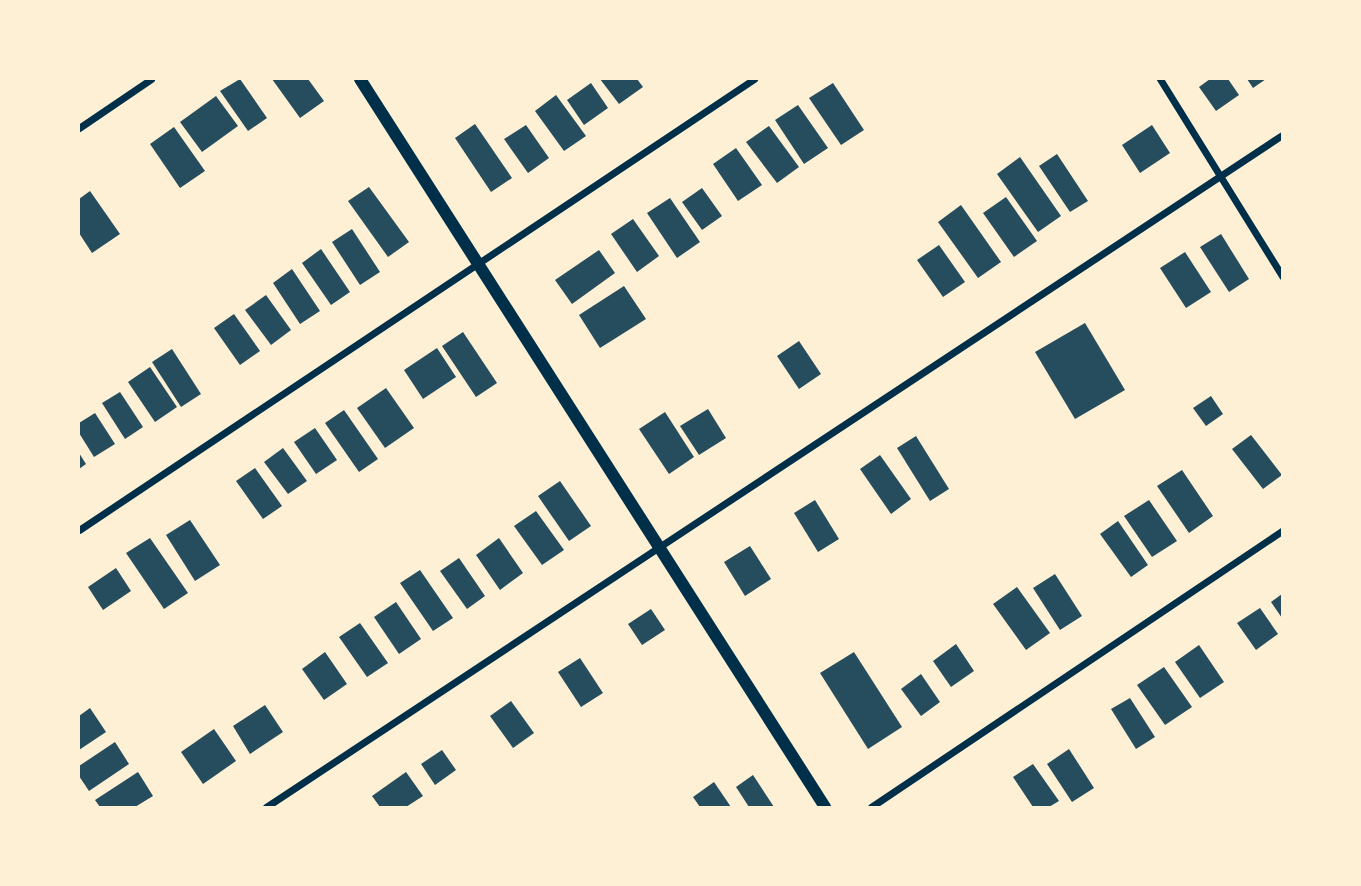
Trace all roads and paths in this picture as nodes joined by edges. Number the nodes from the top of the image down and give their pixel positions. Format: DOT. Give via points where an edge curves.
graph roads {
  1 [pos="151,79"];
  2 [pos="360,79"];
  3 [pos="754,79"];
  4 [pos="1160,79"];
  5 [pos="79,128"];
  6 [pos="1282,135"];
  7 [pos="1221,177"];
  8 [pos="478,263"];
  9 [pos="1282,276"];
  10 [pos="79,530"];
  11 [pos="1282,531"];
  12 [pos="659,547"];
  13 [pos="266,807"];
  14 [pos="825,807"];
  15 [pos="871,807"];
  1 -- 5 [label="street"];
  2 -- 8 [label="main road"];
  3 -- 8 [label="street"];
  4 -- 7 [label="street"];
  6 -- 7 [label="street"];
  7 -- 9 [label="street"];
  7 -- 12 [label="street"];
  8 -- 10 [label="street"];
  8 -- 12 [label="main road"];
  11 -- 15 [label="street"];
  12 -- 13 [label="street"];
  12 -- 14 [label="main road"];
}
